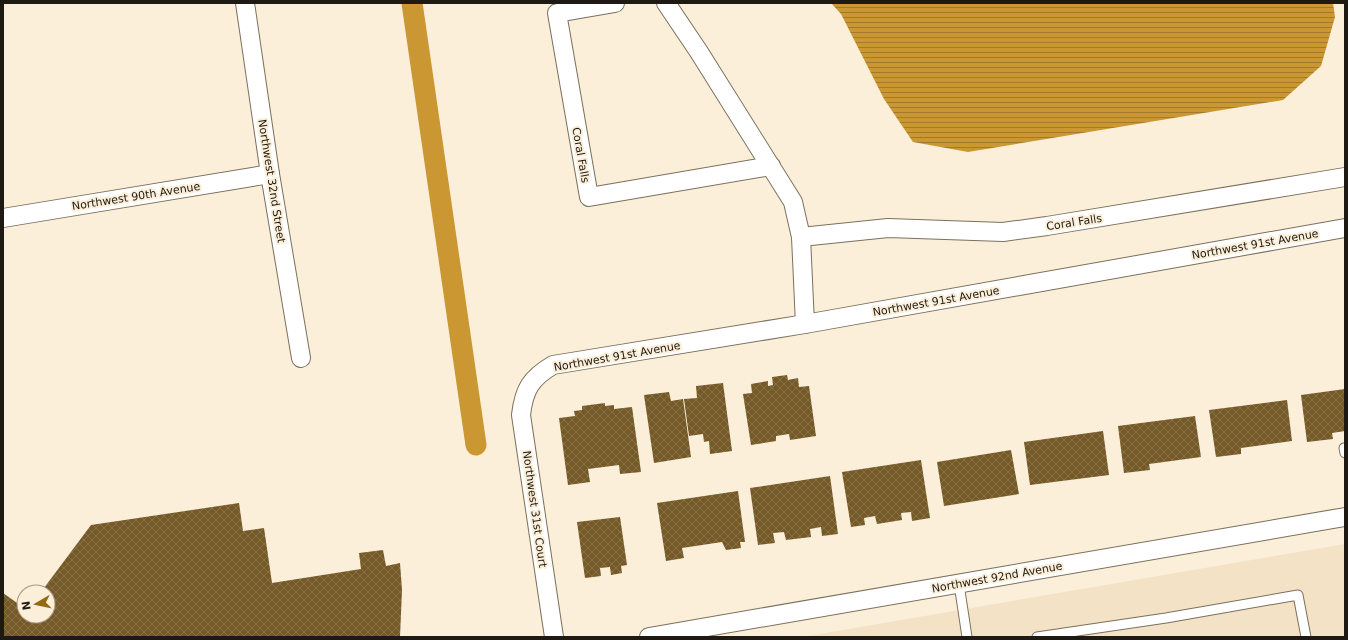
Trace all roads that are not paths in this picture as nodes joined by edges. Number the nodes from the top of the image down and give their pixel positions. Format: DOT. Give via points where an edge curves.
graph roads {
  1 [pos="245,3"];
  2 [pos="615,3"];
  3 [pos="666,3"];
  4 [pos="771,166"];
  5 [pos="270,174"];
  6 [pos="1345,177"];
  7 [pos="3,218"];
  8 [pos="1345,228"];
  9 [pos="801,237"];
  10 [pos="805,324"];
  11 [pos="301,358"];
  12 [pos="532,382"];
  13 [pos="1345,517"];
  14 [pos="959,584"];
  15 [pos="554,637"];
  16 [pos="649,637"];
  17 [pos="967,637"];
  18 [pos="1037,637"];
  19 [pos="1306,637"];
  1 -- 5 [label="street, Northwest 32nd Street"];
  2 -- 4 [label="street, Coral Falls" via="557,13 589,196"];
  3 -- 4 [label="street"];
  4 -- 9 [label="street" via="794,202"];
  5 -- 7 [label="street, Northwest 90th Avenue"];
  5 -- 11 [label="street, Northwest 32nd Street"];
  6 -- 9 [label="street, Coral Falls" via="1004,232 888,228"];
  8 -- 10 [label="street, Northwest 91st Avenue"];
  9 -- 10 [label="street"];
  10 -- 12 [label="street, Northwest 91st Avenue" via="553,365"];
  12 -- 15 [label="street, Northwest 31st Court" via="524,398 522,415"];
  13 -- 14 [label="street, Northwest 92nd Avenue"];
  14 -- 16 [label="street, Northwest 92nd Avenue"];
  14 -- 17 [label="lane"];
  18 -- 19 [label="lane" via="1166,618 1298,594"];
}
